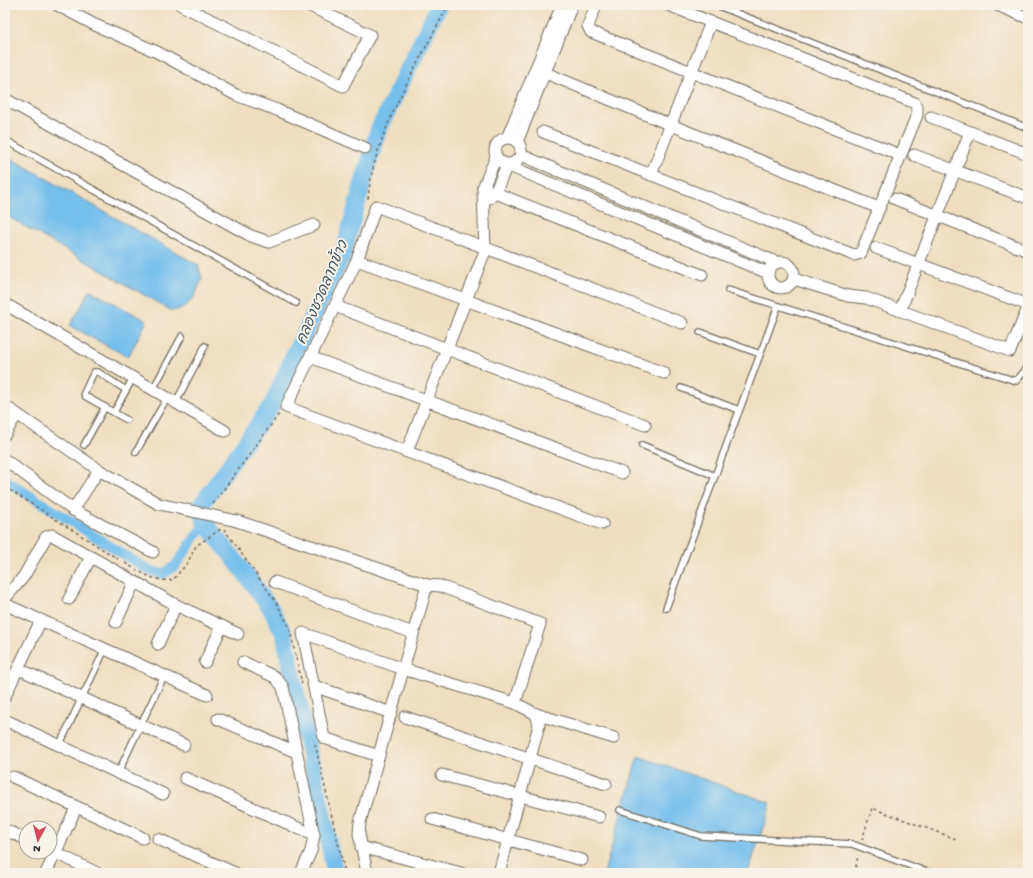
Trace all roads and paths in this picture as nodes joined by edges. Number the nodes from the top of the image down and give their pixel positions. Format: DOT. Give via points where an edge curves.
graph roads {
  1 [pos="57,5"];
  2 [pos="181,5"];
  3 [pos="308,5"];
  4 [pos="448,5"];
  5 [pos="562,5"];
  6 [pos="572,5"];
  7 [pos="596,5"];
  8 [pos="668,5"];
  9 [pos="716,5"];
  10 [pos="997,5"];
  11 [pos="1028,18"];
  12 [pos="711,22"];
  13 [pos="541,71"];
  14 [pos="691,72"];
  15 [pos="5,99"];
  16 [pos="931,117"];
  17 [pos="671,126"];
  18 [pos="1028,128"];
  19 [pos="543,132"];
  20 [pos="970,132"];
  21 [pos="5,140"];
  22 [pos="512,140"];
  23 [pos="365,148"];
  24 [pos="900,154"];
  25 [pos="914,154"];
  26 [pos="1028,154"];
  27 [pos="521,155"];
  28 [pos="502,162"];
  29 [pos="955,169"];
  30 [pos="651,176"];
  31 [pos="483,188"];
  32 [pos="495,193"];
  33 [pos="1028,198"];
  34 [pos="895,199"];
  35 [pos="367,204"];
  36 [pos="483,204"];
  37 [pos="638,204"];
  38 [pos="879,208"];
  39 [pos="938,216"];
  40 [pos="632,217"];
  41 [pos="314,225"];
  42 [pos="485,248"];
  43 [pos="876,248"];
  44 [pos="1028,251"];
  45 [pos="357,260"];
  46 [pos="776,262"];
  47 [pos="919,265"];
  48 [pos="768,273"];
  49 [pos="702,275"];
  50 [pos="794,278"];
  51 [pos="728,290"];
  52 [pos="466,300"];
  53 [pos="296,303"];
  54 [pos="5,304"];
  55 [pos="334,306"];
  56 [pos="778,306"];
  57 [pos="1028,307"];
  58 [pos="900,311"];
  59 [pos="682,323"];
  60 [pos="700,332"];
  61 [pos="182,336"];
  62 [pos="205,346"];
  63 [pos="447,349"];
  64 [pos="760,354"];
  65 [pos="310,357"];
  66 [pos="1028,367"];
  67 [pos="664,373"];
  68 [pos="133,378"];
  69 [pos="681,388"];
  70 [pos="153,389"];
  71 [pos="126,390"];
  72 [pos="172,400"];
  73 [pos="427,400"];
  74 [pos="5,406"];
  75 [pos="105,407"];
  76 [pos="739,410"];
  77 [pos="114,412"];
  78 [pos="280,412"];
  79 [pos="17,414"];
  80 [pos="127,420"];
  81 [pos="645,425"];
  82 [pos="225,431"];
  83 [pos="5,434"];
  84 [pos="84,445"];
  85 [pos="642,446"];
  86 [pos="407,451"];
  87 [pos="136,452"];
  88 [pos="5,460"];
  89 [pos="99,470"];
  90 [pos="622,473"];
  91 [pos="715,476"];
  92 [pos="5,487"];
  93 [pos="211,509"];
  94 [pos="73,510"];
  95 [pos="219,523"];
  96 [pos="602,524"];
  97 [pos="223,528"];
  98 [pos="153,552"];
  99 [pos="91,558"];
  100 [pos="275,582"];
  101 [pos="134,583"];
  102 [pos="427,585"];
  103 [pos="69,599"];
  104 [pos="7,601"];
  105 [pos="176,605"];
  106 [pos="666,608"];
  107 [pos="41,620"];
  108 [pos="116,622"];
  109 [pos="222,626"];
  110 [pos="413,633"];
  111 [pos="238,634"];
  112 [pos="158,644"];
  113 [pos="105,649"];
  114 [pos="205,662"];
  115 [pos="243,662"];
  116 [pos="19,668"];
  117 [pos="403,669"];
  118 [pos="164,676"];
  119 [pos="308,687"];
  120 [pos="207,695"];
  121 [pos="5,696"];
  122 [pos="82,698"];
  123 [pos="515,703"];
  124 [pos="391,713"];
  125 [pos="536,714"];
  126 [pos="405,717"];
  127 [pos="218,719"];
  128 [pos="5,720"];
  129 [pos="141,726"];
  130 [pos="614,738"];
  131 [pos="315,743"];
  132 [pos="184,745"];
  133 [pos="59,746"];
  134 [pos="296,752"];
  135 [pos="379,756"];
  136 [pos="530,758"];
  137 [pos="118,773"];
  138 [pos="442,775"];
  139 [pos="12,777"];
  140 [pos="185,778"];
  141 [pos="606,784"];
  142 [pos="163,794"];
  143 [pos="520,796"];
  144 [pos="76,808"];
  145 [pos="620,810"];
  146 [pos="599,817"];
  147 [pos="432,820"];
  148 [pos="5,830"];
  149 [pos="314,835"];
  150 [pos="18,836"];
  151 [pos="143,838"];
  152 [pos="158,839"];
  153 [pos="508,840"];
  154 [pos="956,840"];
  155 [pos="58,842"];
  156 [pos="361,847"];
  157 [pos="859,847"];
  158 [pos="58,854"];
  159 [pos="50,860"];
  160 [pos="582,860"];
  161 [pos="46,873"];
  162 [pos="97,873"];
  163 [pos="235,873"];
  164 [pos="301,873"];
  165 [pos="345,873"];
  166 [pos="368,873"];
  167 [pos="461,873"];
  168 [pos="499,873"];
  169 [pos="855,873"];
  170 [pos="930,873"];
  1 -- 23 [label="street" via="157,52 236,95"];
  2 -- 3 [label="street" via="343,86 370,35"];
  4 -- 35 [label="path" via="389,124 369,185"];
  5 -- 13 [label="street"];
  6 -- 13 [label="street"];
  7 -- 14 [label="street" via="588,26 591,32"];
  8 -- 12 [label="street"];
  9 -- 18 [label="lane"];
  10 -- 11 [label="street"];
  12 -- 14 [label="street"];
  12 -- 24 [label="street" via="914,104 918,109 917,115"];
  13 -- 17 [label="street"];
  13 -- 22 [label="street"];
  14 -- 17 [label="street"];
  14 -- 24 [label="street"];
  15 -- 41 [label="street" via="251,236 269,242"];
  16 -- 20 [label="street"];
  17 -- 30 [label="street"];
  17 -- 38 [label="street"];
  19 -- 30 [label="street"];
  20 -- 26 [label="street"];
  20 -- 29 [label="street"];
  21 -- 53 [label="lane"];
  22 -- 27 [label="street" via="521,148"];
  22 -- 28 [label="street" via="500,140 496,146"];
  24 -- 38 [label="street"];
  25 -- 29 [label="street"];
  27 -- 28 [label="street" via="514,163"];
  27 -- 37 [label="street"];
  28 -- 31 [label="street"];
  28 -- 32 [label="street"];
  28 -- 40 [label="street"];
  29 -- 33 [label="street"];
  29 -- 39 [label="street"];
  30 -- 38 [label="street" via="854,255 861,253"];
  31 -- 32 [label="street"];
  31 -- 36 [label="street"];
  32 -- 36 [label="street"];
  32 -- 49 [label="street"];
  34 -- 39 [label="street"];
  36 -- 42 [label="street"];
  37 -- 40 [label="street"];
  37 -- 46 [label="street"];
  39 -- 44 [label="street"];
  39 -- 47 [label="street"];
  40 -- 48 [label="street"];
  42 -- 45 [label="street" via="376,206"];
  42 -- 52 [label="street"];
  42 -- 59 [label="street"];
  43 -- 47 [label="street"];
  45 -- 52 [label="street"];
  45 -- 55 [label="street"];
  46 -- 48 [label="street"];
  46 -- 50 [label="street" via="790,265 794,271"];
  47 -- 57 [label="street"];
  47 -- 58 [label="street"];
  48 -- 50 [label="street" via="770,284 780,288 790,285"];
  50 -- 58 [label="street" via="848,296 866,298"];
  51 -- 56 [label="lane"];
  52 -- 63 [label="street"];
  52 -- 67 [label="street"];
  54 -- 68 [label="street"];
  55 -- 63 [label="street"];
  55 -- 65 [label="street"];
  56 -- 64 [label="lane"];
  56 -- 66 [label="lane" via="1016,381"];
  57 -- 58 [label="street" via="1010,351"];
  60 -- 64 [label="lane"];
  61 -- 70 [label="lane"];
  62 -- 72 [label="lane"];
  63 -- 73 [label="street"];
  63 -- 81 [label="street"];
  64 -- 76 [label="lane"];
  65 -- 73 [label="street"];
  65 -- 86 [label="street" via="286,407"];
  68 -- 70 [label="street"];
  68 -- 71 [label="lane"];
  69 -- 76 [label="lane"];
  70 -- 72 [label="street"];
  71 -- 75 [label="lane" via="98,372 92,373 84,390 85,396"];
  71 -- 77 [label="lane"];
  72 -- 82 [label="street"];
  72 -- 87 [label="lane"];
  73 -- 86 [label="street"];
  73 -- 90 [label="street"];
  74 -- 79 [label="street"];
  75 -- 77 [label="lane"];
  75 -- 84 [label="lane"];
  76 -- 91 [label="lane"];
  77 -- 80 [label="lane"];
  78 -- 93 [label="path" via="222,489"];
  79 -- 83 [label="street"];
  79 -- 89 [label="street"];
  85 -- 91 [label="lane"];
  86 -- 96 [label="street"];
  88 -- 94 [label="street"];
  89 -- 94 [label="street"];
  89 -- 102 [label="street, bridge" via="159,504 237,522"];
  91 -- 106 [label="lane"];
  92 -- 97 [label="path" via="117,559 162,581 173,580 188,562 196,546"];
  94 -- 98 [label="street"];
  95 -- 97 [label="path"];
  97 -- 119 [label="path" via="276,602 289,626"];
  99 -- 101 [label="street"];
  99 -- 103 [label="street"];
  99 -- 104 [label="street" via="56,536 48,536"];
  100 -- 110 [label="street"];
  101 -- 105 [label="street"];
  101 -- 108 [label="street"];
  102 -- 110 [label="street"];
  102 -- 123 [label="street" via="440,586 540,624"];
  104 -- 107 [label="street"];
  105 -- 109 [label="street"];
  105 -- 112 [label="street"];
  107 -- 113 [label="street"];
  107 -- 116 [label="street"];
  109 -- 111 [label="street"];
  109 -- 114 [label="street"];
  110 -- 117 [label="street"];
  113 -- 118 [label="street"];
  113 -- 122 [label="lane"];
  115 -- 134 [label="street" via="275,677 283,686"];
  116 -- 121 [label="street"];
  116 -- 122 [label="street"];
  117 -- 119 [label="street" via="303,633"];
  117 -- 123 [label="street"];
  117 -- 124 [label="street"];
  118 -- 120 [label="street"];
  118 -- 129 [label="lane"];
  119 -- 124 [label="street"];
  119 -- 135 [label="street" via="324,738"];
  122 -- 129 [label="street"];
  122 -- 133 [label="lane"];
  123 -- 125 [label="street"];
  124 -- 135 [label="street"];
  125 -- 130 [label="street"];
  125 -- 136 [label="street" via="539,725"];
  126 -- 136 [label="street"];
  127 -- 134 [label="street"];
  128 -- 133 [label="street"];
  129 -- 132 [label="street"];
  129 -- 137 [label="lane"];
  131 -- 165 [label="path"];
  133 -- 137 [label="street"];
  134 -- 149 [label="street"];
  135 -- 156 [label="street" via="360,822"];
  136 -- 141 [label="street"];
  136 -- 143 [label="street"];
  137 -- 142 [label="street"];
  138 -- 143 [label="street"];
  139 -- 144 [label="street"];
  140 -- 149 [label="street"];
  143 -- 146 [label="street"];
  143 -- 153 [label="street"];
  144 -- 151 [label="street"];
  144 -- 155 [label="street"];
  145 -- 157 [label="lane" via="701,836 852,844"];
  147 -- 153 [label="street"];
  148 -- 150 [label="street"];
  149 -- 164 [label="street" via="311,851"];
  152 -- 163 [label="street"];
  153 -- 160 [label="street"];
  153 -- 168 [label="street"];
  154 -- 157 [label="path" via="872,808"];
  156 -- 166 [label="street"];
  156 -- 167 [label="street"];
  157 -- 169 [label="path"];
  157 -- 170 [label="lane"];
  158 -- 162 [label="street"];
  159 -- 161 [label="street"];
}
